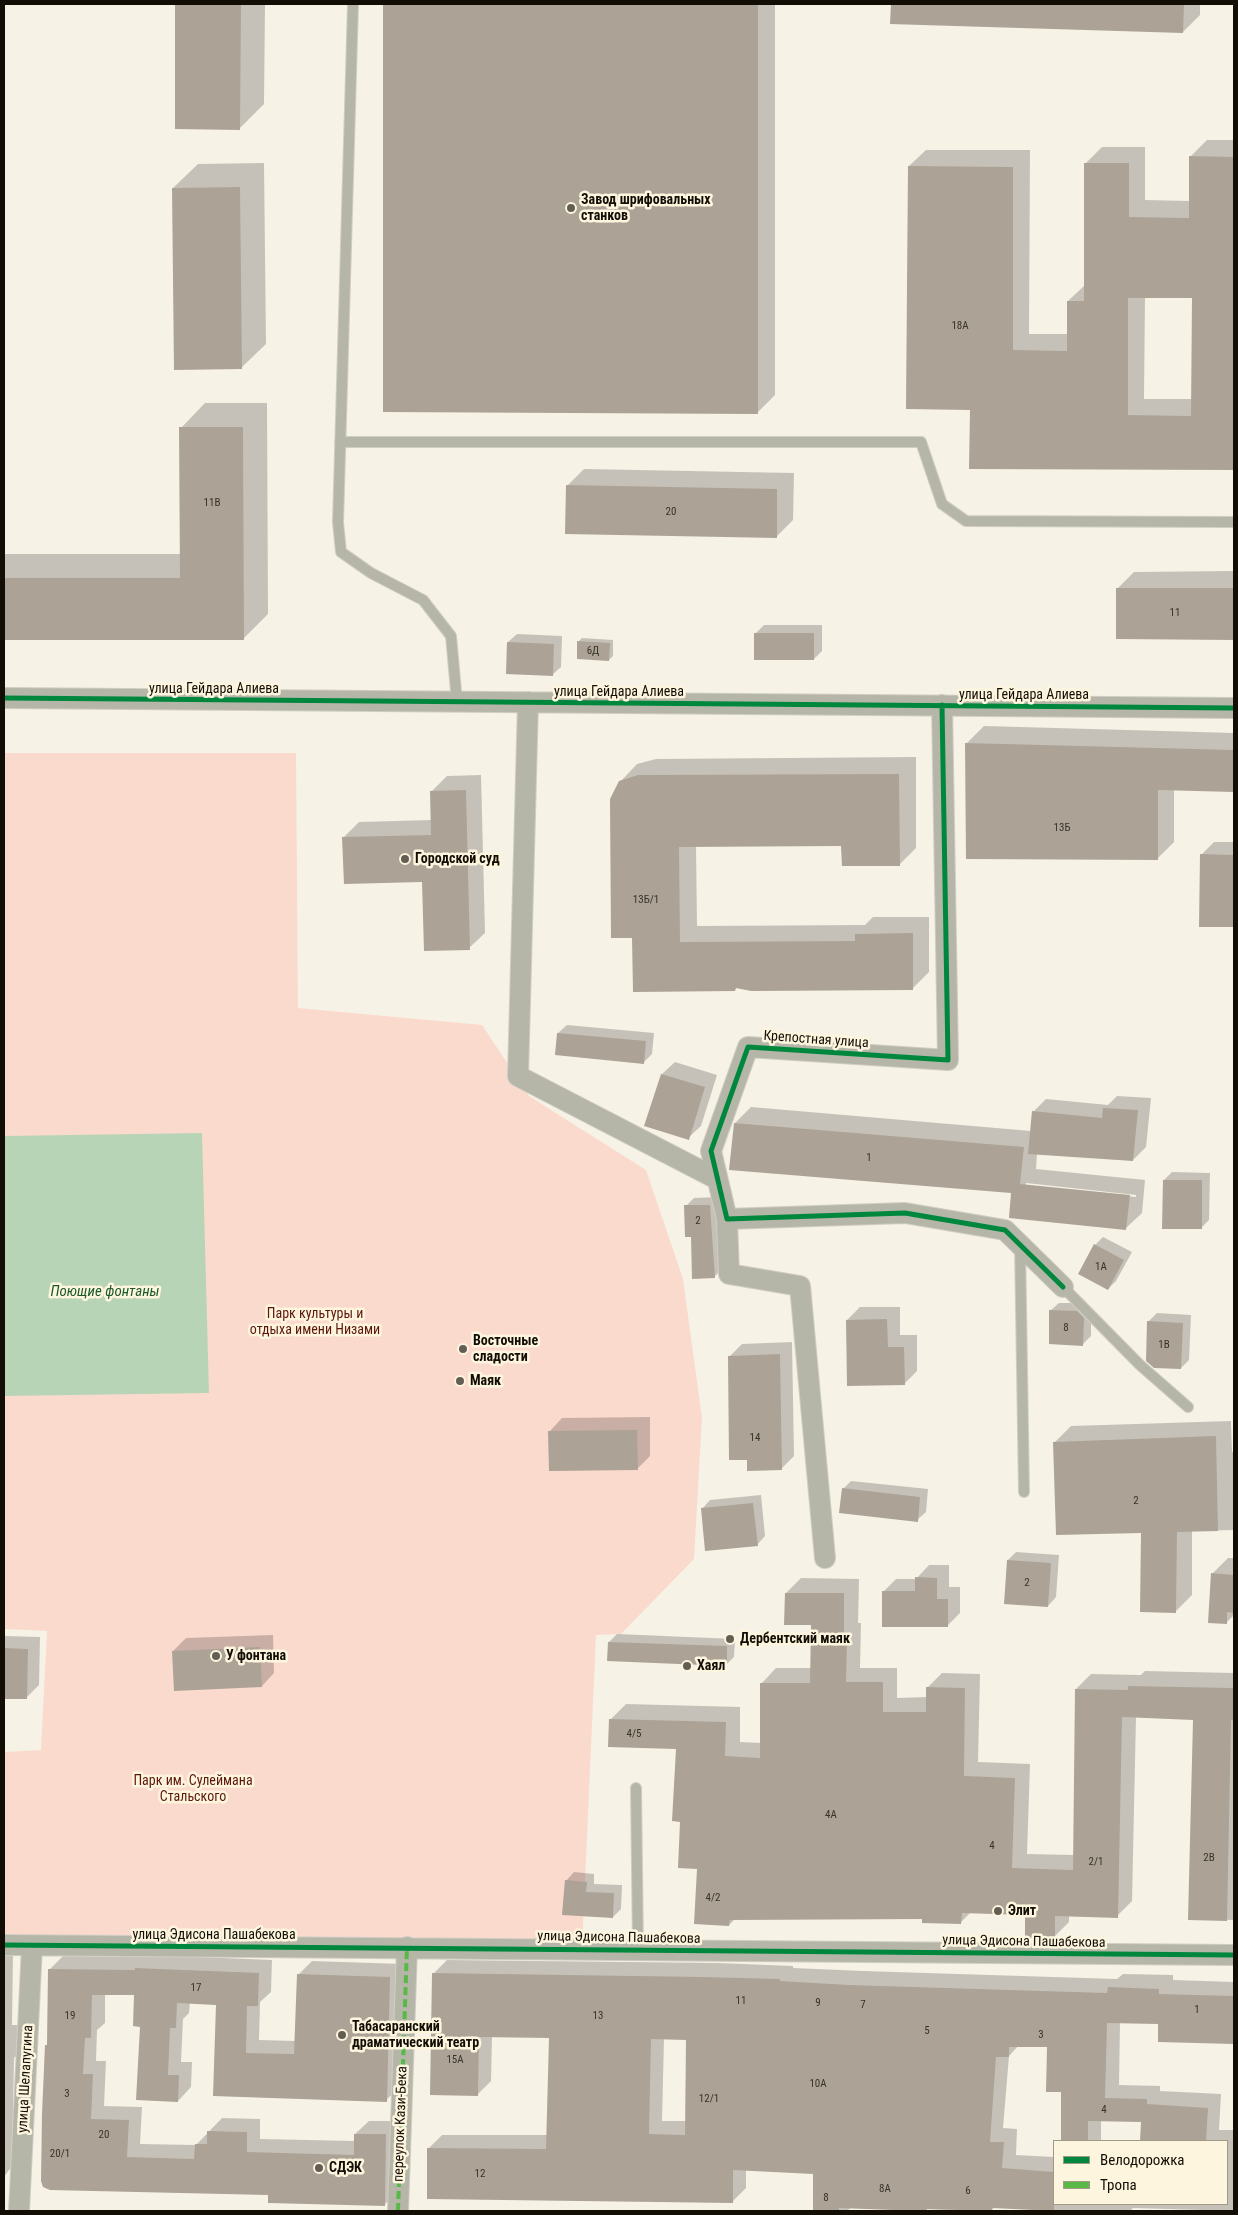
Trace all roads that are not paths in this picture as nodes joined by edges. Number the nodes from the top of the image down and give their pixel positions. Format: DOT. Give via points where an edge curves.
graph roads {
  1 [pos="353,4"];
  2 [pos="340,442"];
  3 [pos="1234,522"];
  4 [pos="4,698"];
  5 [pos="457,702"];
  6 [pos="528,702"];
  7 [pos="942,705"];
  8 [pos="1234,708"];
  9 [pos="717,1179"];
  10 [pos="727,1219"];
  11 [pos="1020,1244"];
  12 [pos="1063,1287"];
  13 [pos="1188,1407"];
  14 [pos="1024,1492"];
  15 [pos="825,1558"];
  16 [pos="636,1788"];
  17 [pos="4,1946"];
  18 [pos="32,1946"];
  19 [pos="407,1947"];
  20 [pos="638,1949"];
  21 [pos="1234,1955"];
  22 [pos="20,2211"];
  23 [pos="398,2211"];
  1 -- 2 [label="lane"];
  2 -- 3 [label="lane" via="921,442 942,504 966,521"];
  2 -- 5 [label="lane" via="338,522 342,552 371,573 423,600 451,636"];
  4 -- 5 [label="street, улица Гейдара Алиева"];
  5 -- 6 [label="street, улица Гейдара Алиева"];
  6 -- 7 [label="street, улица Гейдара Алиева"];
  6 -- 9 [label="street" via="518,1076"];
  7 -- 8 [label="street, улица Гейдара Алиева"];
  7 -- 9 [label="street, Крепостная улица" via="948,1060 748,1047 711,1151"];
  9 -- 10 [label="street, Крепостная улица"];
  10 -- 11 [label="street" via="905,1213 1005,1230"];
  10 -- 15 [label="street, Крепостная улица" via="729,1274 800,1286"];
  11 -- 12 [label="street"];
  11 -- 14 [label="lane"];
  12 -- 13 [label="lane" via="1140,1365"];
  16 -- 20 [label="lane"];
  17 -- 18 [label="street, улица Эдисона Пашабекова"];
  18 -- 19 [label="street, улица Эдисона Пашабекова"];
  18 -- 22 [label="street, улица Шелапугина"];
  19 -- 20 [label="street, улица Эдисона Пашабекова"];
  19 -- 23 [label="street, переулок Кази-Бека"];
  20 -- 21 [label="street, улица Эдисона Пашабекова"];
}
